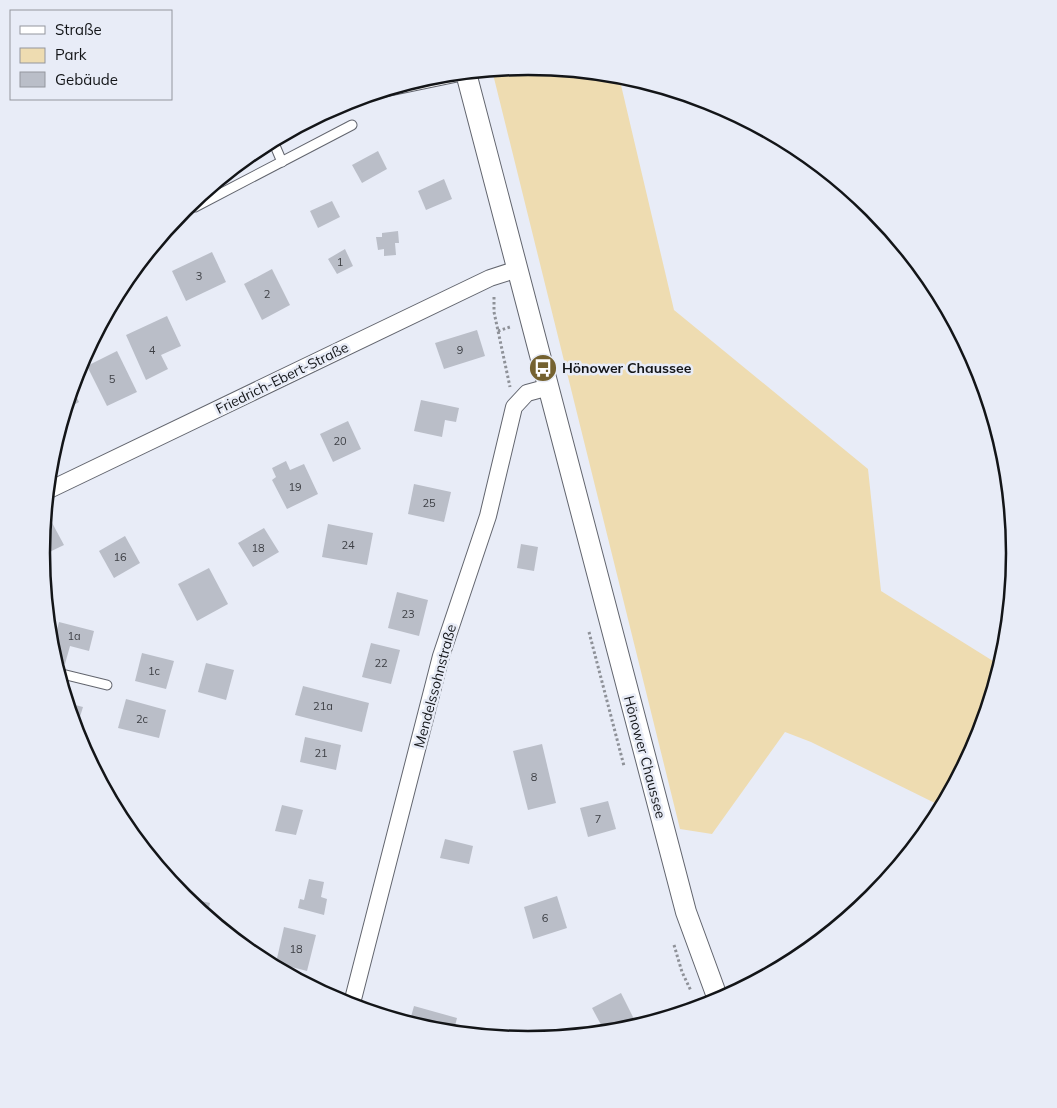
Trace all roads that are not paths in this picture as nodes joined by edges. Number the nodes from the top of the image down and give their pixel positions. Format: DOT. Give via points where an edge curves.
graph roads {
  1 [pos="468,80"];
  2 [pos="352,126"];
  3 [pos="276,148"];
  4 [pos="282,162"];
  5 [pos="205,202"];
  6 [pos="518,269"];
  7 [pos="549,387"];
  8 [pos="55,487"];
  9 [pos="65,674"];
  10 [pos="108,685"];
  11 [pos="716,994"];
  12 [pos="353,999"];
  1 -- 6 [label="street, Hönower Chaussee"];
  2 -- 4 [label="lane"];
  3 -- 4 [label="lane"];
  4 -- 5 [label="lane"];
  6 -- 7 [label="street, Hönower Chaussee"];
  6 -- 8 [label="street, Friedrich-Ebert-Straße" via="494,276"];
  7 -- 11 [label="street, Hönower Chaussee" via="686,912"];
  7 -- 12 [label="street, Mendelssohnstraße" via="527,393 514,407 488,516 441,656"];
  9 -- 10 [label="lane"];
}
